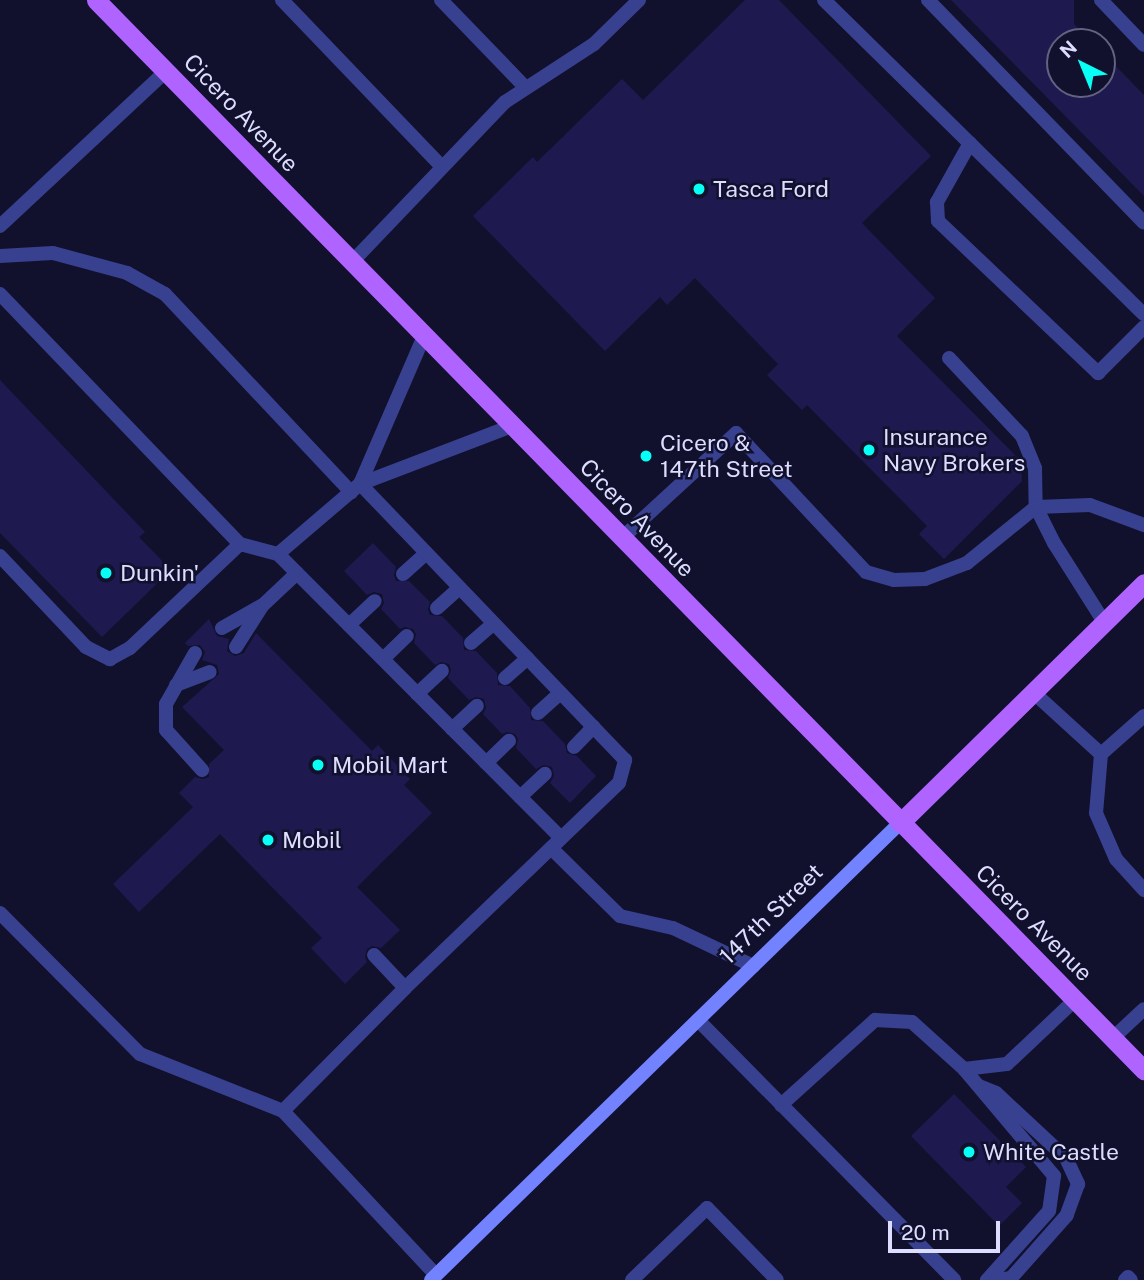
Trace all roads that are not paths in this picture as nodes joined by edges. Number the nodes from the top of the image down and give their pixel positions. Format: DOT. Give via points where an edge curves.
graph roads {
  1 [pos="96,0"];
  2 [pos="282,0"];
  3 [pos="440,0"];
  4 [pos="639,0"];
  5 [pos="824,0"];
  6 [pos="928,0"];
  7 [pos="1101,0"];
  8 [pos="1144,45"];
  9 [pos="166,71"];
  10 [pos="526,88"];
  11 [pos="970,143"];
  12 [pos="442,167"];
  13 [pos="1144,223"];
  14 [pos="0,226"];
  15 [pos="0,256"];
  16 [pos="352,262"];
  17 [pos="0,294"];
  18 [pos="1144,314"];
  19 [pos="1144,327"];
  20 [pos="424,336"];
  21 [pos="949,358"];
  22 [pos="512,426"];
  23 [pos="355,488"];
  24 [pos="1036,507"];
  25 [pos="1144,525"];
  26 [pos="622,538"];
  27 [pos="240,544"];
  28 [pos="426,553"];
  29 [pos="278,554"];
  30 [pos="0,555"];
  31 [pos="297,573"];
  32 [pos="403,574"];
  33 [pos="1144,583"];
  34 [pos="459,588"];
  35 [pos="375,601"];
  36 [pos="262,606"];
  37 [pos="437,608"];
  38 [pos="1104,622"];
  39 [pos="493,624"];
  40 [pos="349,625"];
  41 [pos="222,628"];
  42 [pos="407,636"];
  43 [pos="471,643"];
  44 [pos="236,647"];
  45 [pos="195,653"];
  46 [pos="528,658"];
  47 [pos="383,659"];
  48 [pos="442,671"];
  49 [pos="210,672"];
  50 [pos="505,678"];
  51 [pos="176,685"];
  52 [pos="1033,692"];
  53 [pos="560,693"];
  54 [pos="417,694"];
  55 [pos="477,706"];
  56 [pos="538,713"];
  57 [pos="1144,716"];
  58 [pos="593,727"];
  59 [pos="452,729"];
  60 [pos="509,741"];
  61 [pos="574,747"];
  62 [pos="1101,754"];
  63 [pos="486,763"];
  64 [pos="202,770"];
  65 [pos="545,774"];
  66 [pos="520,797"];
  67 [pos="900,822"];
  68 [pos="556,843"];
  69 [pos="1144,890"];
  70 [pos="0,912"];
  71 [pos="374,955"];
  72 [pos="753,966"];
  73 [pos="405,988"];
  74 [pos="1075,1000"];
  75 [pos="1144,1009"];
  76 [pos="698,1020"];
  77 [pos="1113,1038"];
  78 [pos="964,1069"];
  79 [pos="1144,1070"];
  80 [pos="976,1085"];
  81 [pos="781,1105"];
  82 [pos="283,1111"];
  83 [pos="434,1277"];
  84 [pos="632,1280"];
  85 [pos="777,1280"];
  86 [pos="954,1280"];
  87 [pos="987,1280"];
  88 [pos="999,1280"];
  89 [pos="1125,1280"];
  90 [pos="1130,1280"];
  1 -- 9 [label="main road, Cicero Avenue"];
  2 -- 12 [label="lane"];
  3 -- 10 [label="lane"];
  4 -- 10 [label="lane" via="594,44"];
  5 -- 11 [label="lane"];
  6 -- 13 [label="lane"];
  7 -- 8 [label="lane"];
  9 -- 14 [label="lane"];
  9 -- 16 [label="main road, Cicero Avenue"];
  10 -- 12 [label="lane" via="505,102"];
  11 -- 18 [label="lane"];
  11 -- 19 [label="lane" via="937,202 938,221 1098,373"];
  12 -- 16 [label="lane"];
  15 -- 23 [label="lane" via="53,253 127,273 165,294"];
  16 -- 20 [label="main road, Cicero Avenue"];
  17 -- 27 [label="lane"];
  20 -- 22 [label="main road, Cicero Avenue"];
  20 -- 23 [label="lane"];
  21 -- 24 [label="lane" via="1022,436 1035,468"];
  22 -- 23 [label="lane"];
  22 -- 26 [label="main road, Cicero Avenue"];
  23 -- 28 [label="lane"];
  23 -- 29 [label="lane"];
  24 -- 25 [label="lane" via="1090,505"];
  24 -- 26 [label="lane" via="967,563 925,579 894,580 866,572 736,433"];
  24 -- 38 [label="lane"];
  26 -- 67 [label="main road, Cicero Avenue"];
  27 -- 29 [label="lane"];
  27 -- 30 [label="lane" via="130,648 110,659 86,647"];
  28 -- 32 [label="lane"];
  28 -- 34 [label="lane"];
  29 -- 31 [label="lane"];
  31 -- 36 [label="lane"];
  31 -- 40 [label="lane"];
  33 -- 38 [label="main road, 147th Street"];
  34 -- 37 [label="lane"];
  34 -- 39 [label="lane"];
  35 -- 40 [label="lane"];
  36 -- 41 [label="lane"];
  36 -- 44 [label="lane"];
  38 -- 52 [label="main road, 147th Street"];
  39 -- 43 [label="lane"];
  39 -- 46 [label="lane"];
  40 -- 47 [label="lane"];
  42 -- 47 [label="lane"];
  45 -- 51 [label="lane"];
  46 -- 50 [label="lane"];
  46 -- 53 [label="lane"];
  47 -- 54 [label="lane"];
  48 -- 54 [label="lane"];
  49 -- 51 [label="lane"];
  51 -- 64 [label="lane" via="166,704 166,730"];
  52 -- 62 [label="lane"];
  52 -- 67 [label="main road, 147th Street"];
  53 -- 56 [label="lane"];
  53 -- 58 [label="lane"];
  54 -- 59 [label="lane"];
  55 -- 59 [label="lane"];
  57 -- 62 [label="lane"];
  58 -- 61 [label="lane"];
  58 -- 68 [label="lane" via="625,760 619,783"];
  59 -- 63 [label="lane"];
  60 -- 63 [label="lane"];
  62 -- 69 [label="lane" via="1096,813 1116,859"];
  63 -- 66 [label="lane"];
  65 -- 66 [label="lane"];
  66 -- 68 [label="lane"];
  67 -- 72 [label="main road, 147th Street"];
  67 -- 74 [label="main road, Cicero Avenue"];
  68 -- 72 [label="lane" via="620,916 673,928"];
  68 -- 73 [label="lane"];
  70 -- 82 [label="lane" via="139,1054"];
  71 -- 73 [label="lane"];
  72 -- 76 [label="main road, 147th Street"];
  73 -- 82 [label="lane"];
  74 -- 77 [label="main road, Cicero Avenue"];
  74 -- 78 [label="lane" via="1007,1064"];
  75 -- 77 [label="lane"];
  76 -- 81 [label="lane"];
  76 -- 83 [label="main road, 147th Street"];
  77 -- 79 [label="main road, Cicero Avenue"];
  78 -- 80 [label="lane"];
  78 -- 81 [label="lane" via="912,1022 875,1020"];
  80 -- 87 [label="lane" via="1054,1176 1049,1211"];
  80 -- 88 [label="lane" via="996,1093 1066,1158 1078,1184 1067,1215 1011,1278"];
  81 -- 86 [label="lane"];
  82 -- 83 [label="lane"];
  84 -- 85 [label="lane" via="707,1208"];
  89 -- 90 [label="lane"];
}
